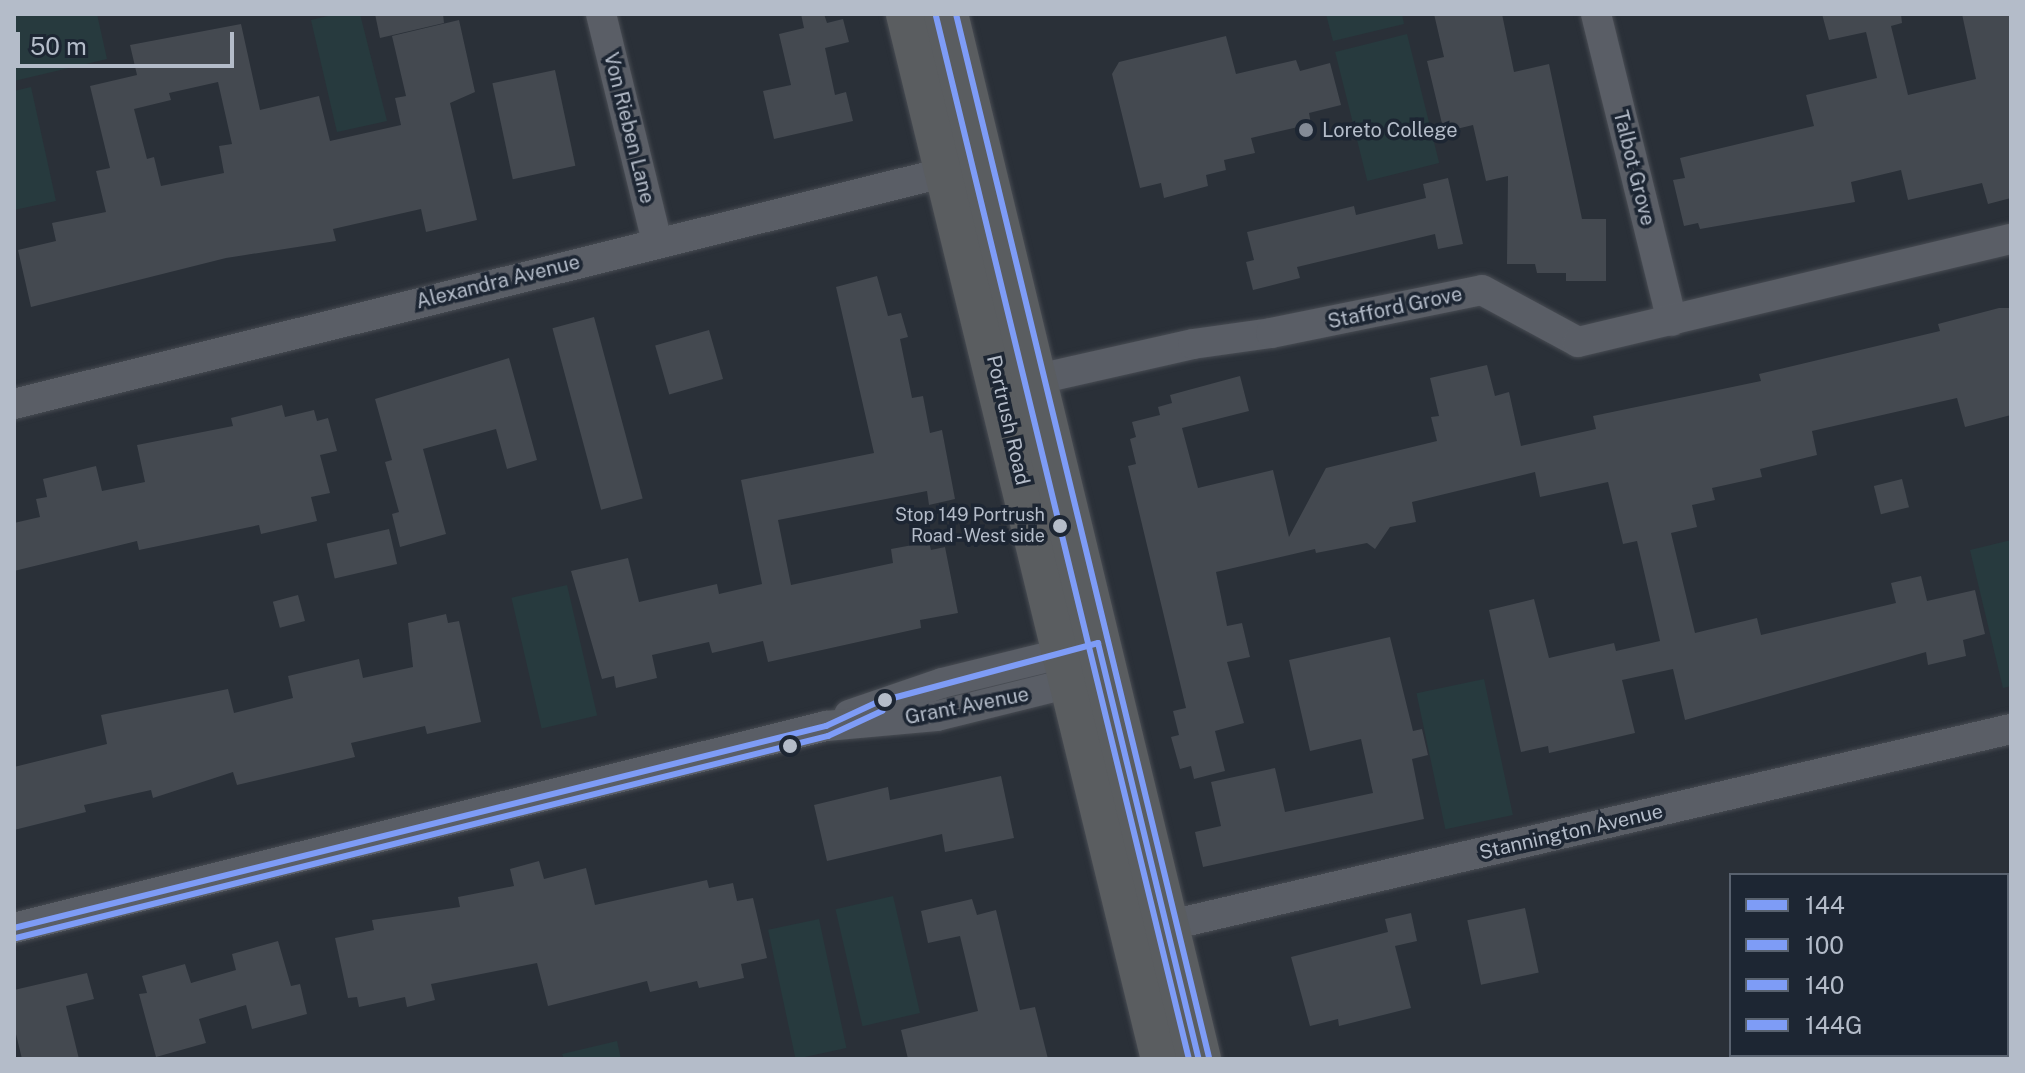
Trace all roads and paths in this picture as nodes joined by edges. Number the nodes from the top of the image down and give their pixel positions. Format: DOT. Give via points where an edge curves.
graph roads {
  1 [pos="601,14"];
  2 [pos="908,14"];
  3 [pos="946,14"];
  4 [pos="1596,14"];
  5 [pos="964,168"];
  6 [pos="2011,239"];
  7 [pos="657,242"];
  8 [pos="1672,321"];
  9 [pos="1018,383"];
  10 [pos="14,404"];
  11 [pos="1085,663"];
  12 [pos="2011,729"];
  13 [pos="14,928"];
  14 [pos="1149,930"];
  15 [pos="1163,1059"];
  16 [pos="1199,1059"];
  1 -- 7 [label="street, Von Rieben Lane"];
  2 -- 5 [label="highway, Portrush Road"];
  3 -- 5 [label="highway, Portrush Road"];
  4 -- 8 [label="street, Talbot Grove"];
  5 -- 7 [label="street, Alexandra Avenue"];
  5 -- 9 [label="highway, Portrush Road"];
  6 -- 8 [label="street, Stafford Grove"];
  7 -- 10 [label="street, Alexandra Avenue"];
  8 -- 9 [label="street, Stafford Grove" via="1578,342 1482,290"];
  9 -- 11 [label="highway, Portrush Road"];
  11 -- 13 [label="street, Grant Avenue" via="937,716 826,726"];
  11 -- 14 [label="highway, Portrush Road"];
  12 -- 14 [label="street, Stannington Avenue"];
  14 -- 15 [label="highway, Portrush Road"];
  14 -- 16 [label="highway, Portrush Road"];
}
